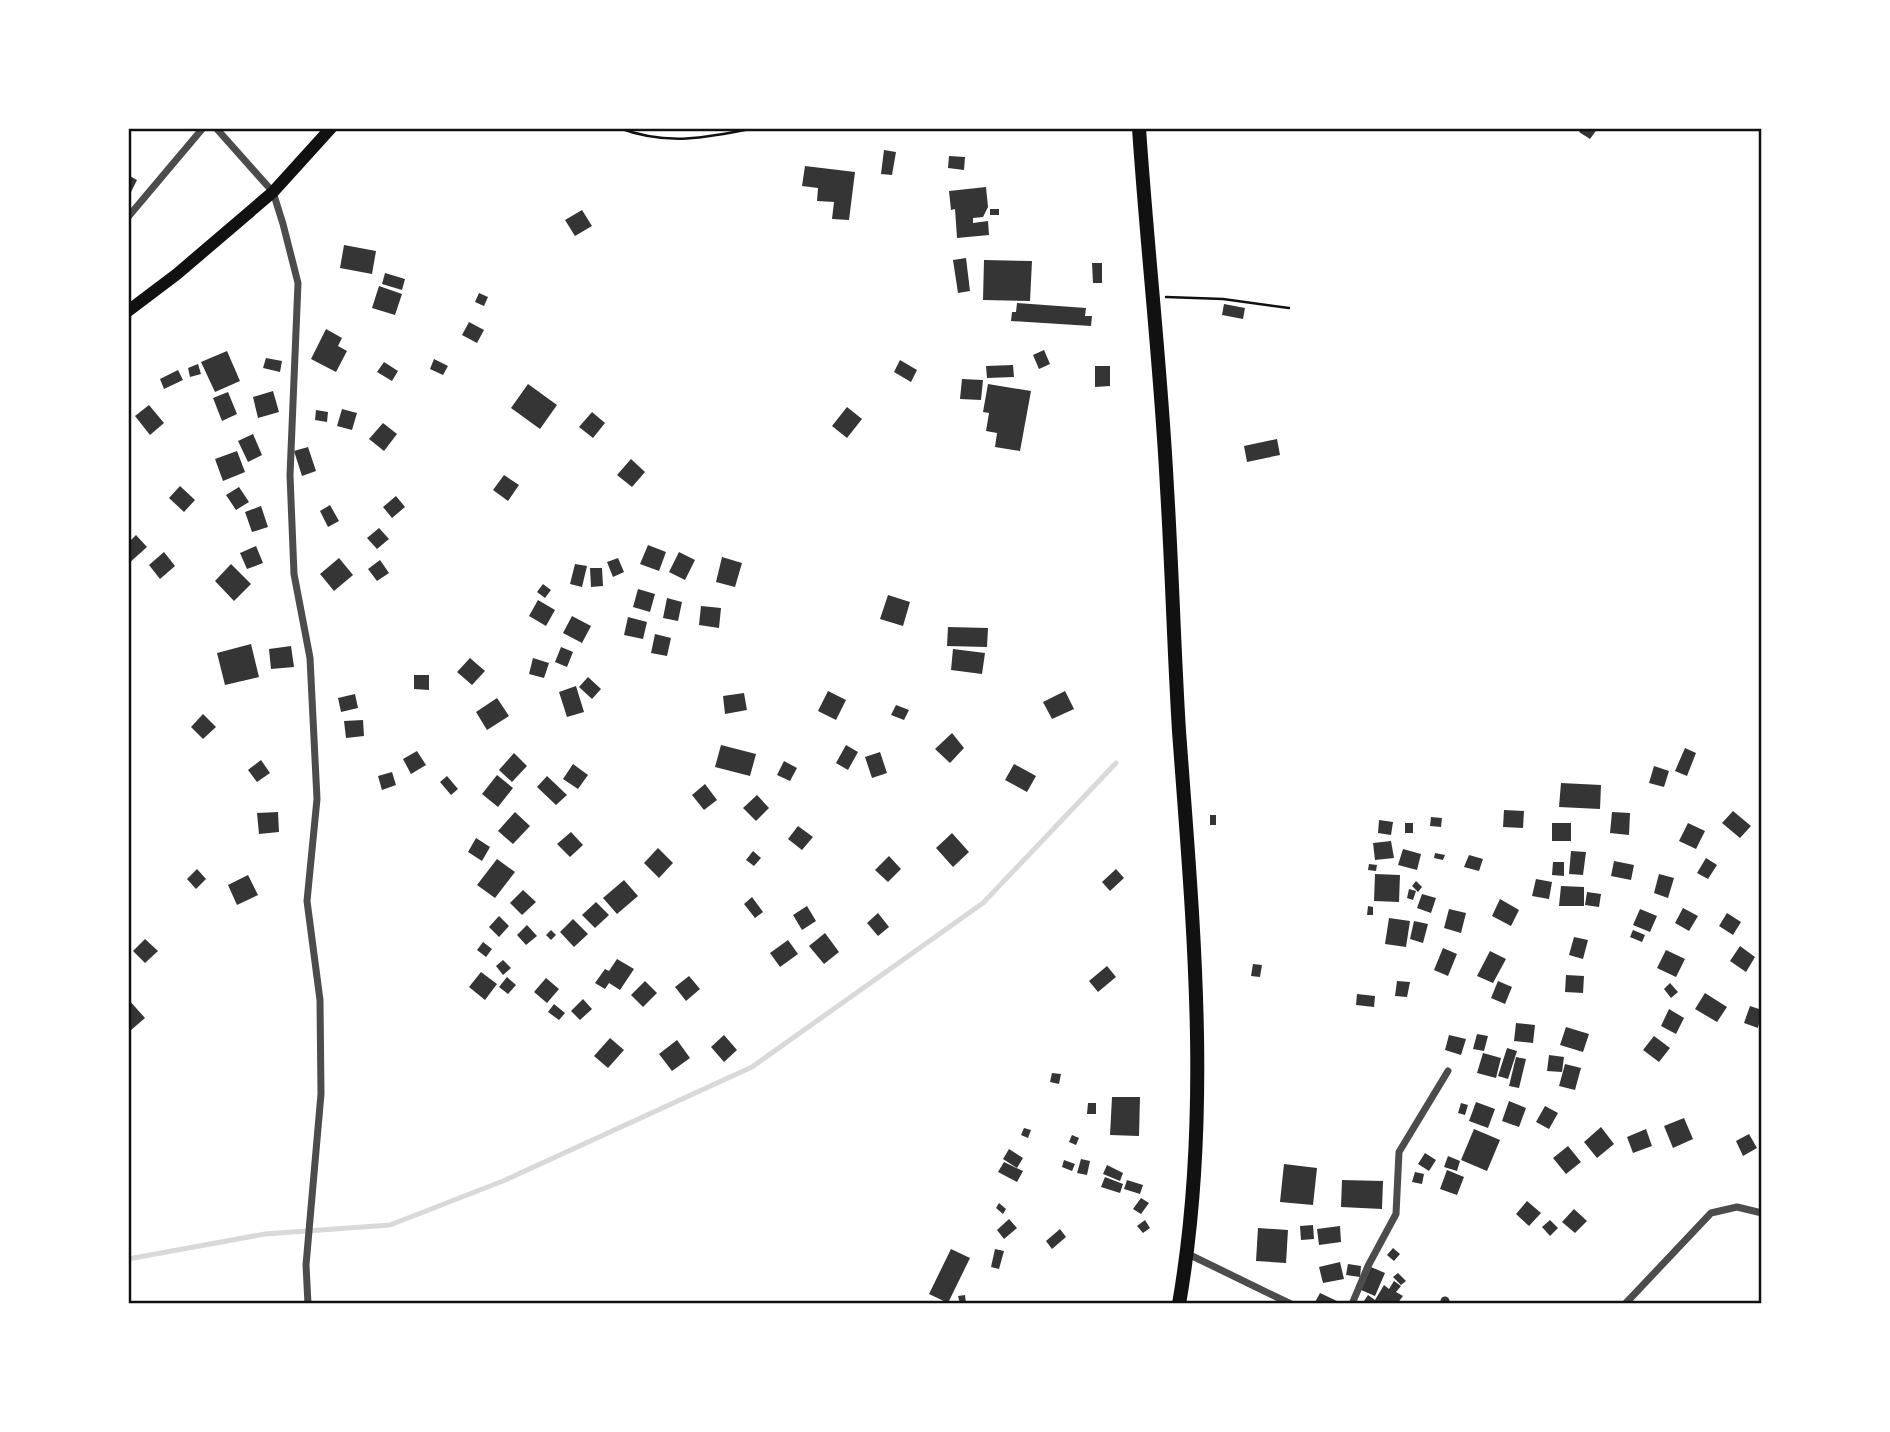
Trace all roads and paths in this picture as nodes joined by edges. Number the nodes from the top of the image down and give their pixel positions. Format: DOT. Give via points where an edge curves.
graph roads {
  1 [pos="203,128"];
  2 [pos="216,128"];
  3 [pos="331,128"];
  4 [pos="619,128"];
  5 [pos="755,128"];
  6 [pos="1139,128"];
  7 [pos="273,192"];
  8 [pos="128,217"];
  9 [pos="1153,297"];
  10 [pos="1289,308"];
  11 [pos="128,311"];
  12 [pos="1448,1071"];
  13 [pos="1762,1213"];
  14 [pos="1188,1254"];
  15 [pos="307,1304"];
  16 [pos="1179,1304"];
  17 [pos="1292,1304"];
  18 [pos="1352,1304"];
  19 [pos="1625,1304"];
  1 -- 8 [label="street"];
  2 -- 7 [label="street"];
  3 -- 7 [label="main road"];
  4 -- 5 [label="path" via="694,140"];
  6 -- 9 [label="highway"];
  7 -- 11 [label="main road"];
  7 -- 15 [label="street" via="298,283 290,475 293,574 310,658 317,799 307,901 320,1000 321,1094 306,1265"];
  9 -- 10 [label="path" via="1223,299"];
  9 -- 14 [label="highway" via="1197,981 1198,1121"];
  12 -- 18 [label="street" via="1399,1152 1396,1214"];
  13 -- 19 [label="street" via="1737,1207 1711,1213"];
  14 -- 16 [label="highway"];
  14 -- 17 [label="street"];
}
